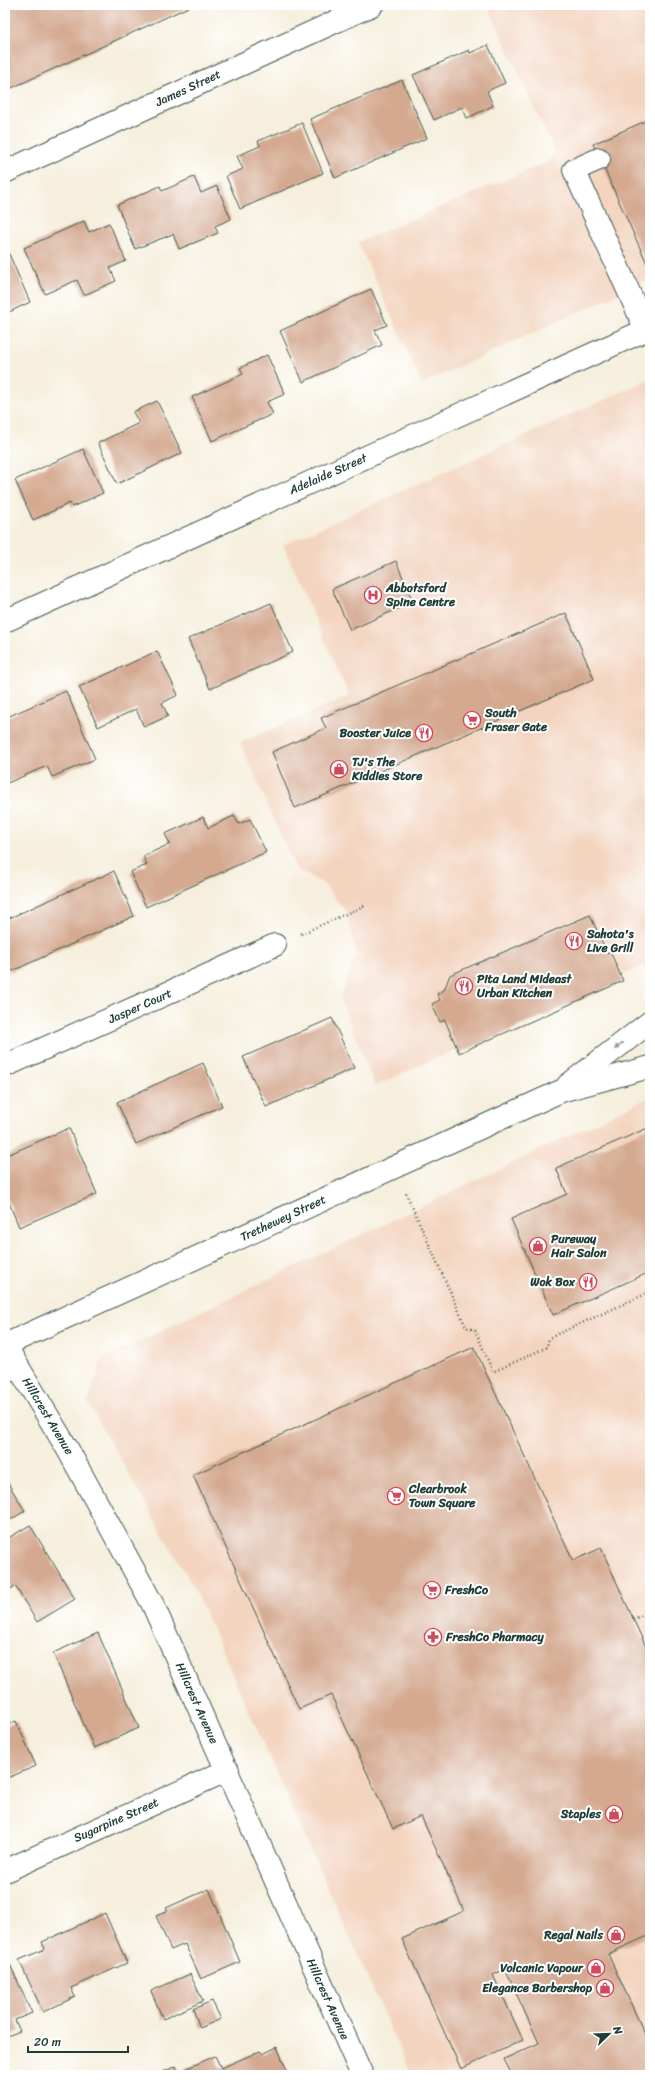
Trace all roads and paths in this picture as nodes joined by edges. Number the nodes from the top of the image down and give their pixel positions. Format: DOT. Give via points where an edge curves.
graph roads {
  1 [pos="372,5"];
  2 [pos="600,158"];
  3 [pos="5,172"];
  4 [pos="648,329"];
  5 [pos="5,621"];
  6 [pos="366,905"];
  7 [pos="275,945"];
  8 [pos="650,1022"];
  9 [pos="5,1066"];
  10 [pos="650,1067"];
  11 [pos="561,1091"];
  12 [pos="394,1167"];
  13 [pos="650,1292"];
  14 [pos="5,1345"];
  15 [pos="650,1612"];
  16 [pos="633,1619"];
  17 [pos="228,1770"];
  18 [pos="5,1871"];
  19 [pos="362,2075"];
  1 -- 3 [label="street, James Street"];
  2 -- 4 [label="street" via="574,170"];
  4 -- 5 [label="street, Adelaide Street"];
  6 -- 7 [label="path"];
  7 -- 9 [label="street, Jasper Court"];
  8 -- 11 [label="street, Trethewey Street, one-way"];
  10 -- 11 [label="street, Trethewey Street"];
  11 -- 12 [label="street, Trethewey Street"];
  12 -- 13 [label="path" via="466,1327 475,1330 493,1372 547,1347 549,1338"];
  12 -- 14 [label="street, Trethewey Street"];
  14 -- 17 [label="street, Hillcrest Avenue" via="67,1448 153,1605"];
  15 -- 16 [label="path"];
  17 -- 18 [label="street, Sugarpine Street"];
  17 -- 19 [label="street, Hillcrest Avenue"];
}
